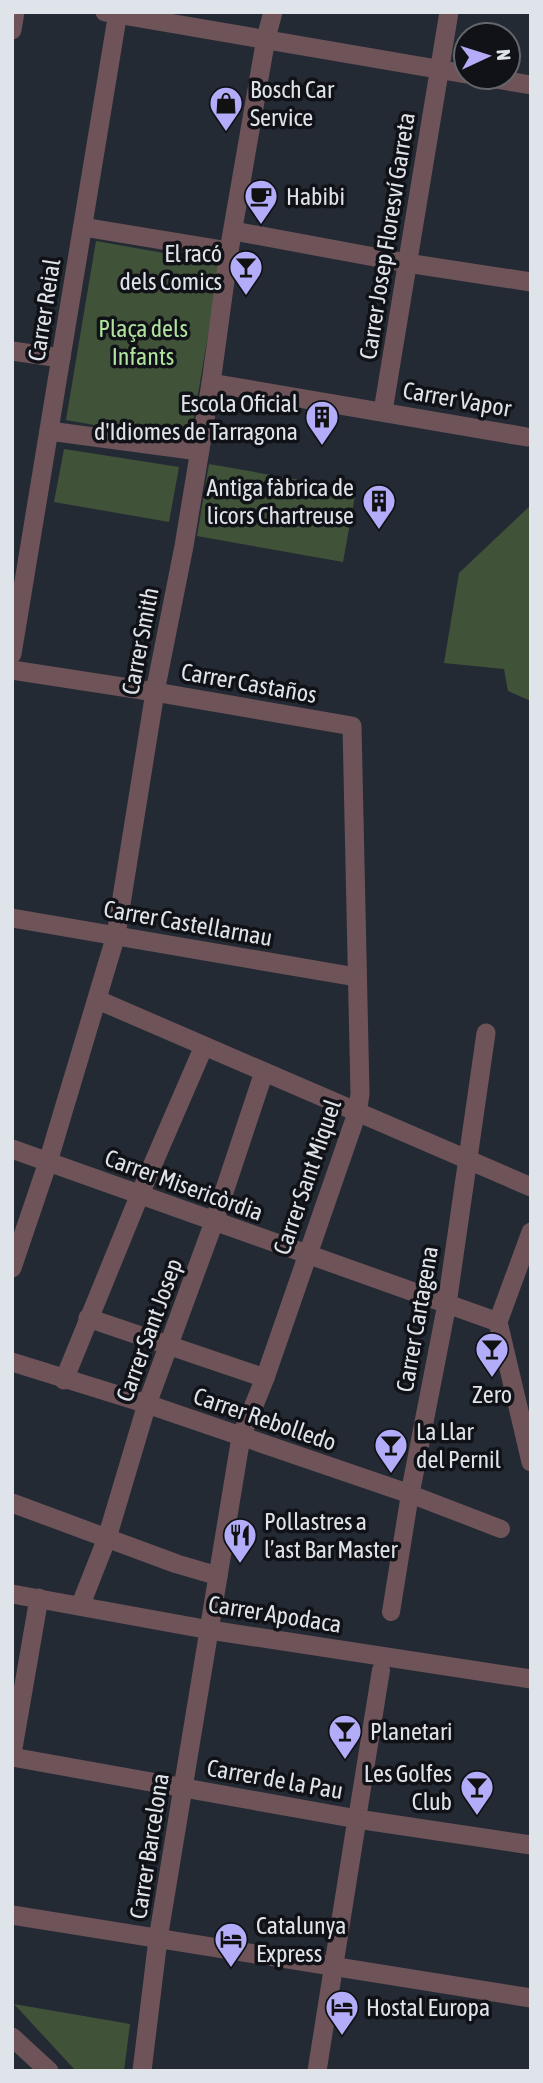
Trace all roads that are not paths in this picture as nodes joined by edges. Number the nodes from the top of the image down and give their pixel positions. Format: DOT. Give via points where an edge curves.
graph roads {
  1 [pos="15,12"];
  2 [pos="273,12"];
  3 [pos="449,12"];
  4 [pos="114,13"];
  5 [pos="12,30"];
  6 [pos="266,38"];
  7 [pos="440,69"];
  8 [pos="452,71"];
  9 [pos="83,227"];
  10 [pos="234,231"];
  11 [pos="229,251"];
  12 [pos="407,264"];
  13 [pos="531,282"];
  14 [pos="12,351"];
  15 [pos="61,358"];
  16 [pos="211,383"];
  17 [pos="383,411"];
  18 [pos="49,431"];
  19 [pos="527,437"];
  20 [pos="199,451"];
  21 [pos="12,654"];
  22 [pos="12,670"];
  23 [pos="155,692"];
  24 [pos="352,726"];
  25 [pos="12,918"];
  26 [pos="116,935"];
  27 [pos="356,977"];
  28 [pos="98,1000"];
  29 [pos="486,1033"];
  30 [pos="204,1046"];
  31 [pos="264,1072"];
  32 [pos="357,1113"];
  33 [pos="12,1149"];
  34 [pos="466,1160"];
  35 [pos="48,1162"];
  36 [pos="531,1187"];
  37 [pos="140,1194"];
  38 [pos="214,1222"];
  39 [pos="531,1232"];
  40 [pos="307,1254"];
  41 [pos="12,1268"];
  42 [pos="447,1304"];
  43 [pos="88,1318"];
  44 [pos="498,1322"];
  45 [pos="168,1344"];
  46 [pos="12,1362"];
  47 [pos="265,1378"];
  48 [pos="64,1380"];
  49 [pos="147,1404"];
  50 [pos="241,1437"];
  51 [pos="531,1462"];
  52 [pos="410,1494"];
  53 [pos="12,1503"];
  54 [pos="500,1529"];
  55 [pos="107,1538"];
  56 [pos="218,1576"];
  57 [pos="12,1594"];
  58 [pos="39,1598"];
  59 [pos="81,1604"];
  60 [pos="391,1612"];
  61 [pos="209,1630"];
  62 [pos="382,1663"];
  63 [pos="531,1679"];
  64 [pos="12,1756"];
  65 [pos="184,1787"];
  66 [pos="357,1819"];
  67 [pos="531,1845"];
  68 [pos="12,1915"];
  69 [pos="159,1939"];
  70 [pos="334,1967"];
  71 [pos="531,1998"];
  72 [pos="12,2037"];
  73 [pos="49,2071"];
  74 [pos="142,2071"];
  75 [pos="317,2071"];
  1 -- 5 [label="street"];
  2 -- 6 [label="street, Carrer Smith"];
  3 -- 7 [label="street, Carrer Josep Floresví Garreta"];
  4 -- 6 [label="street"];
  4 -- 9 [label="street, Carrer Reial"];
  6 -- 7 [label="street"];
  6 -- 10 [label="street, Carrer Smith"];
  7 -- 8 [label="street"];
  7 -- 12 [label="street, Carrer Josep Floresví Garreta"];
  9 -- 11 [label="street"];
  9 -- 15 [label="street, Carrer Reial"];
  10 -- 11 [label="street, Carrer Smith"];
  10 -- 12 [label="street"];
  11 -- 16 [label="street, Carrer Smith"];
  12 -- 13 [label="street"];
  12 -- 17 [label="street, Carrer Josep Floresví Garreta"];
  14 -- 15 [label="street"];
  15 -- 18 [label="street, Carrer Reial"];
  16 -- 17 [label="street, Carrer Vapor"];
  16 -- 20 [label="street, Carrer Smith"];
  17 -- 19 [label="street, Carrer Vapor"];
  18 -- 20 [label="street"];
  18 -- 21 [label="street, Carrer Reial"];
  20 -- 23 [label="street, Carrer Smith"];
  22 -- 23 [label="street, Carrer Castaños"];
  23 -- 24 [label="street, Carrer Castaños"];
  23 -- 26 [label="street, Carrer Smith"];
  24 -- 27 [label="street, Carrer Sant Miquel"];
  25 -- 26 [label="street, Carrer Castellarnau"];
  26 -- 27 [label="street, Carrer Castellarnau"];
  26 -- 28 [label="street, Carrer Smith"];
  27 -- 32 [label="street, Carrer Sant Miquel"];
  28 -- 30 [label="street"];
  28 -- 35 [label="street, Carrer Smith"];
  29 -- 34 [label="street, Carrer Cartagena"];
  30 -- 31 [label="street"];
  30 -- 37 [label="street"];
  31 -- 32 [label="street"];
  31 -- 38 [label="street, Carrer Sant Josep"];
  32 -- 34 [label="street"];
  32 -- 40 [label="street, Carrer Sant Miquel"];
  33 -- 35 [label="street, Carrer Misericòrdia"];
  34 -- 36 [label="street"];
  34 -- 42 [label="street, Carrer Cartagena"];
  35 -- 37 [label="street, Carrer Misericòrdia"];
  35 -- 41 [label="street, Carrer Smith"];
  37 -- 38 [label="street, Carrer Misericòrdia"];
  37 -- 43 [label="street"];
  38 -- 40 [label="street, Carrer Misericòrdia"];
  38 -- 45 [label="street, Carrer Sant Josep"];
  39 -- 44 [label="street"];
  40 -- 42 [label="street, Carrer Misericòrdia"];
  40 -- 47 [label="street, Carrer Sant Miquel"];
  42 -- 44 [label="street, Carrer Misericòrdia"];
  42 -- 52 [label="street, Carrer Cartagena"];
  43 -- 45 [label="street"];
  43 -- 48 [label="street"];
  44 -- 51 [label="street"];
  45 -- 47 [label="street"];
  45 -- 49 [label="street, Carrer Sant Josep"];
  46 -- 48 [label="street, Carrer Rebolledo"];
  47 -- 50 [label="street, Carrer Sant Miquel"];
  48 -- 49 [label="street, Carrer Rebolledo"];
  49 -- 50 [label="street, Carrer Rebolledo"];
  49 -- 55 [label="street, Carrer Sant Josep"];
  50 -- 52 [label="street, Carrer Rebolledo"];
  50 -- 56 [label="street, Carrer Sant Miquel"];
  52 -- 54 [label="street, Carrer Rebolledo"];
  52 -- 60 [label="street, Carrer Cartagena"];
  53 -- 55 [label="street"];
  55 -- 56 [label="street"];
  55 -- 59 [label="street, Carrer Sant Josep"];
  56 -- 61 [label="street, Carrer Sant Miquel"];
  57 -- 58 [label="street, Carrer Apodaca"];
  58 -- 59 [label="street, Carrer Apodaca"];
  58 -- 64 [label="street"];
  59 -- 61 [label="street, Carrer Apodaca"];
  61 -- 62 [label="street, Carrer Apodaca"];
  61 -- 65 [label="street, Carrer Barcelona"];
  62 -- 63 [label="street, Carrer Apodaca"];
  62 -- 66 [label="street"];
  64 -- 65 [label="street, Carrer de la Pau"];
  65 -- 66 [label="street, Carrer de la Pau"];
  65 -- 69 [label="street, Carrer Barcelona"];
  66 -- 67 [label="street, Carrer de la Pau"];
  66 -- 70 [label="street"];
  68 -- 69 [label="street"];
  69 -- 70 [label="street"];
  69 -- 74 [label="street, Carrer Barcelona"];
  70 -- 71 [label="street"];
  70 -- 75 [label="street"];
  72 -- 73 [label="street"];
}
